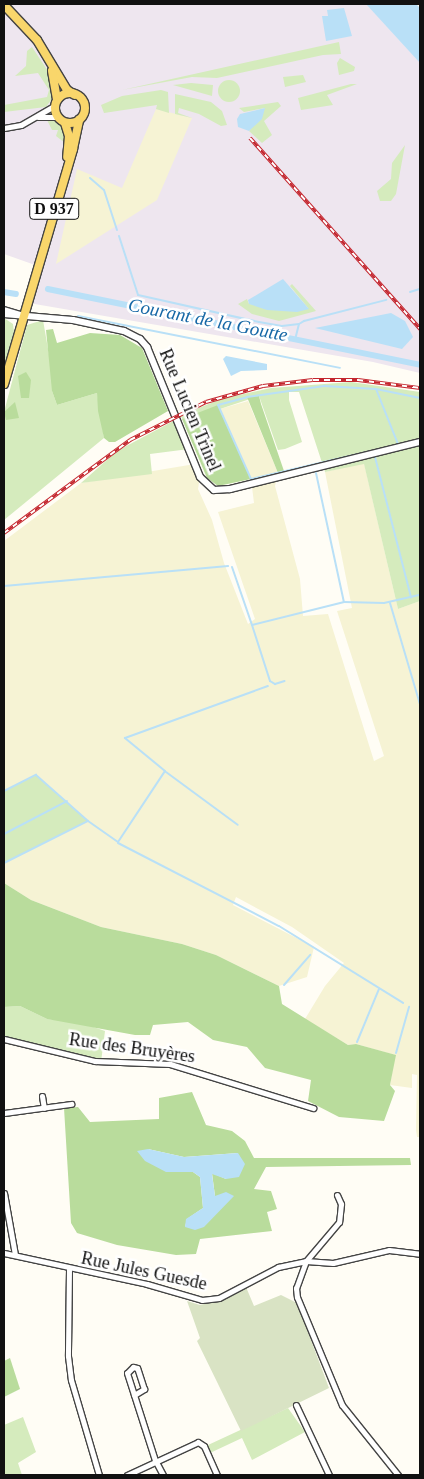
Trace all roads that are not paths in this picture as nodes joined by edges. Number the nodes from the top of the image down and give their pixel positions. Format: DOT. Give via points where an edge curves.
graph roads {
  1 [pos="4,5"];
  2 [pos="26,32"];
  3 [pos="75,94"];
  4 [pos="56,102"];
  5 [pos="35,117"];
  6 [pos="57,117"];
  7 [pos="79,120"];
  8 [pos="65,122"];
  9 [pos="4,128"];
  10 [pos="66,167"];
  11 [pos="4,310"];
  12 [pos="4,314"];
  13 [pos="24,316"];
  14 [pos="4,384"];
  15 [pos="420,442"];
  16 [pos="4,1039"];
  17 [pos="42,1096"];
  18 [pos="71,1104"];
  19 [pos="44,1108"];
  20 [pos="313,1108"];
  21 [pos="4,1113"];
  22 [pos="4,1193"];
  23 [pos="337,1195"];
  24 [pos="4,1253"];
  25 [pos="420,1254"];
  26 [pos="15,1255"];
  27 [pos="306,1261"];
  28 [pos="70,1269"];
  29 [pos="134,1395"];
  30 [pos="296,1406"];
  31 [pos="155,1460"];
  32 [pos="99,1475"];
  33 [pos="127,1475"];
  34 [pos="163,1475"];
  35 [pos="217,1475"];
  36 [pos="328,1475"];
  37 [pos="398,1475"];
  1 -- 2 [label="main road"];
  2 -- 3 [label="main road" via="41,45 67,90"];
  2 -- 4 [label="main road" via="52,72"];
  3 -- 4 [label="main road" via="65,94"];
  3 -- 7 [label="main road" via="84,104"];
  4 -- 5 [label="street"];
  4 -- 6 [label="main road"];
  5 -- 6 [label="street"];
  5 -- 9 [label="street" via="22,125"];
  6 -- 8 [label="main road"];
  7 -- 8 [label="main road"];
  7 -- 10 [label="main road, D 937"];
  8 -- 10 [label="main road, D 937" via="69,136"];
  10 -- 13 [label="main road, D 937"];
  11 -- 13 [label="street"];
  12 -- 13 [label="street"];
  13 -- 14 [label="main road, D 937"];
  13 -- 15 [label="street, Rue Lucien Trinel" via="73,320 124,331 140,338 147,347 200,477 214,490"];
  16 -- 20 [label="street, Rue des Bruyères" via="95,1061 170,1064"];
  17 -- 19 [label="street"];
  18 -- 19 [label="street"];
  19 -- 21 [label="street"];
  22 -- 26 [label="street"];
  23 -- 27 [label="street" via="342,1204 339,1222"];
  24 -- 26 [label="street, Rue Jules Guesde"];
  25 -- 27 [label="street, Rue Jules Guesde" via="389,1250 334,1263"];
  26 -- 28 [label="street, Rue Jules Guesde" via="47,1260"];
  27 -- 28 [label="street, Rue Jules Guesde" via="268,1271 230,1293 210,1300"];
  27 -- 37 [label="street" via="296,1288 297,1297 333,1386 350,1417"];
  28 -- 32 [label="street" via="68,1356 71,1380"];
  29 -- 29 [label="street" via="127,1371 133,1367 137,1368 144,1389"];
  29 -- 31 [label="street"];
  30 -- 36 [label="street"];
  31 -- 33 [label="street"];
  31 -- 34 [label="street"];
  31 -- 35 [label="street" via="198,1442 204,1446"];
}
